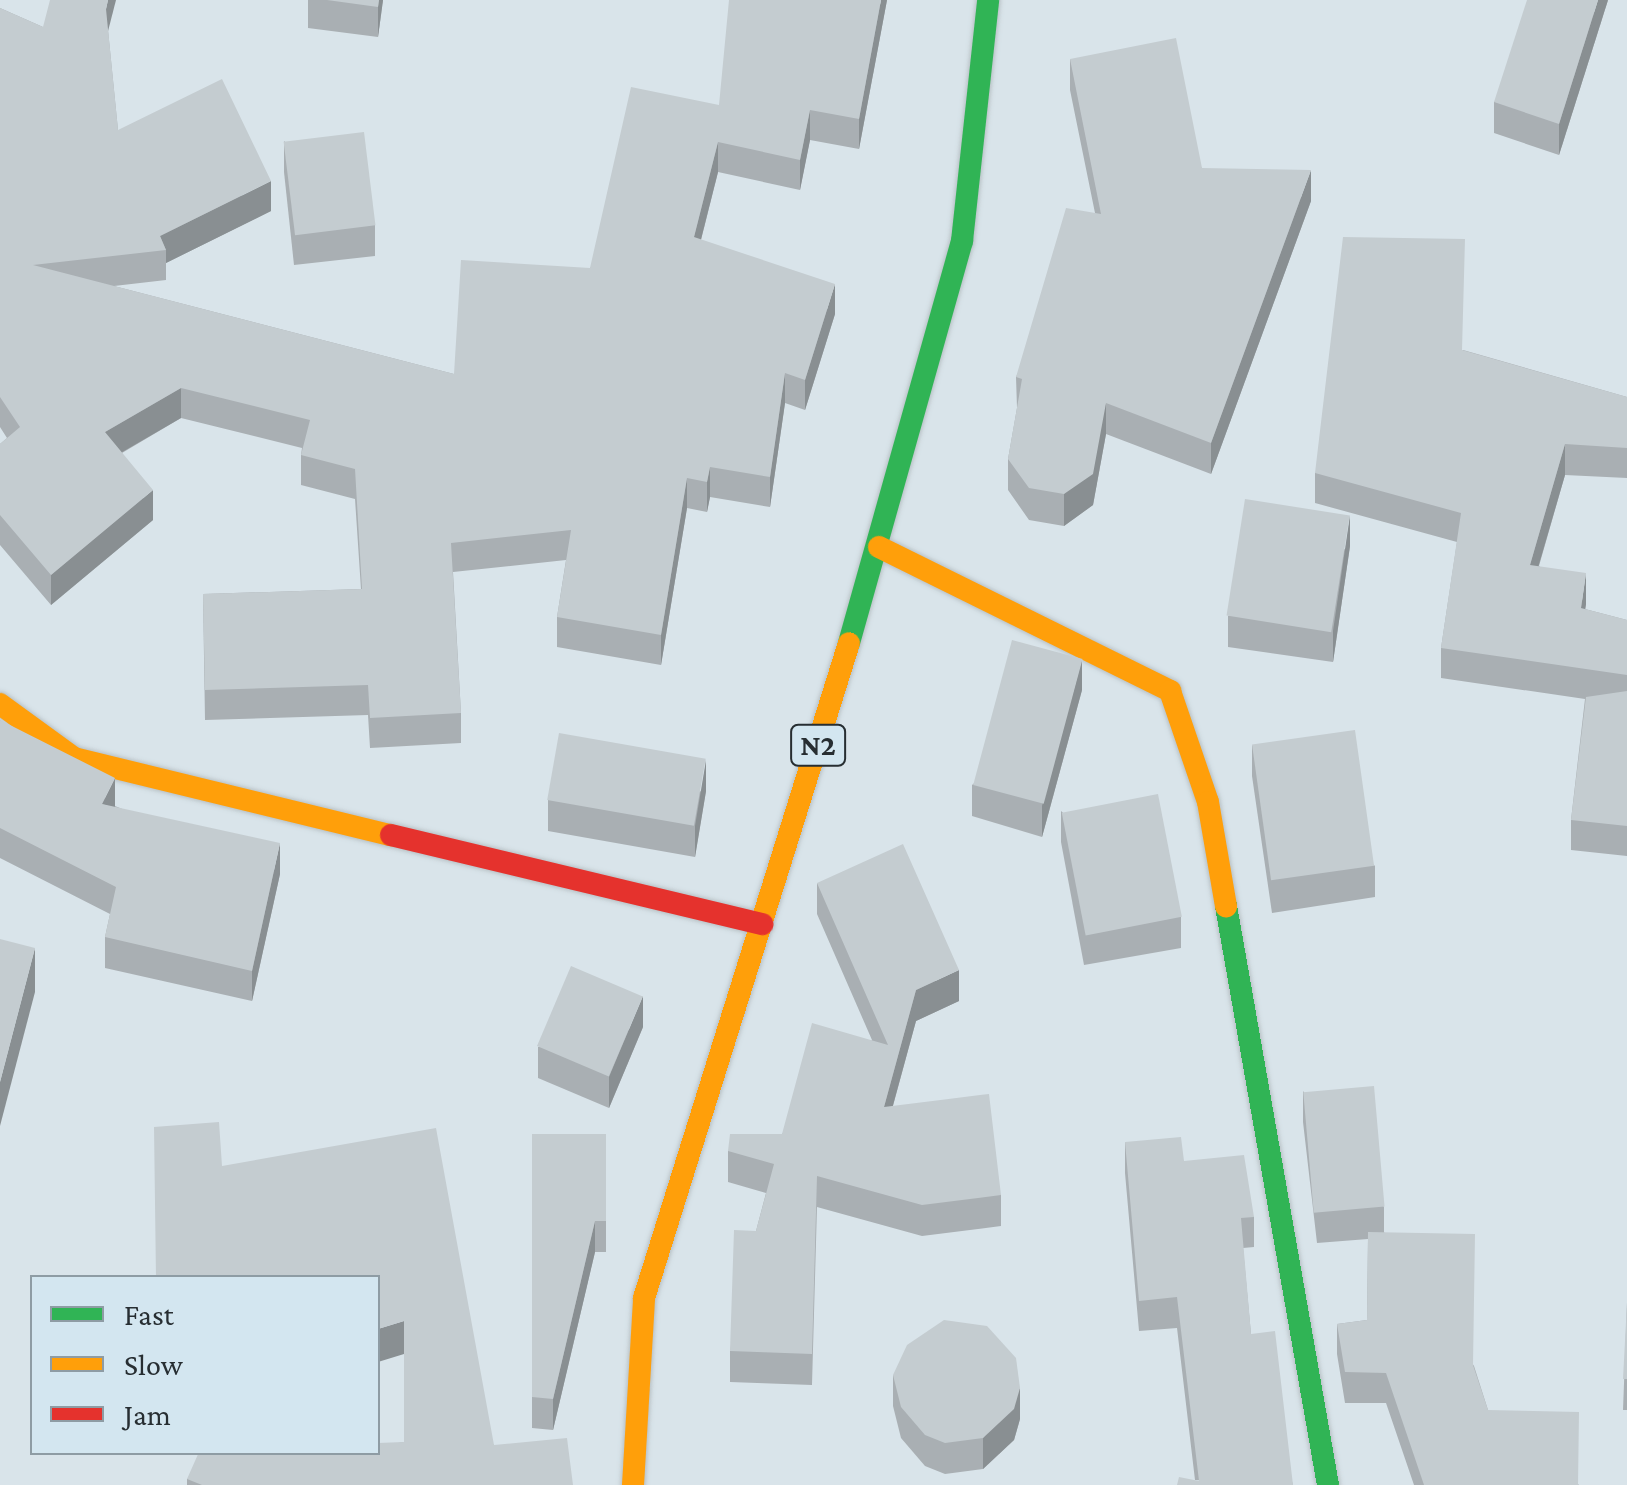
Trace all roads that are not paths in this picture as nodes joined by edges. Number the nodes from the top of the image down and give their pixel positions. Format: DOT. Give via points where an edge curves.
graph roads {
  1 [pos="988,0"];
  2 [pos="879,547"];
  3 [pos="0,704"];
  4 [pos="762,924"];
  5 [pos="633,1485"];
  6 [pos="1328,1485"];
  1 -- 2 [label="main road, N2" via="962,241"];
  2 -- 4 [label="main road, N2"];
  2 -- 6 [label="main road" via="1170,691 1208,802"];
  3 -- 4 [label="main road" via="74,758"];
  4 -- 5 [label="main road, N2" via="644,1298"];
}
